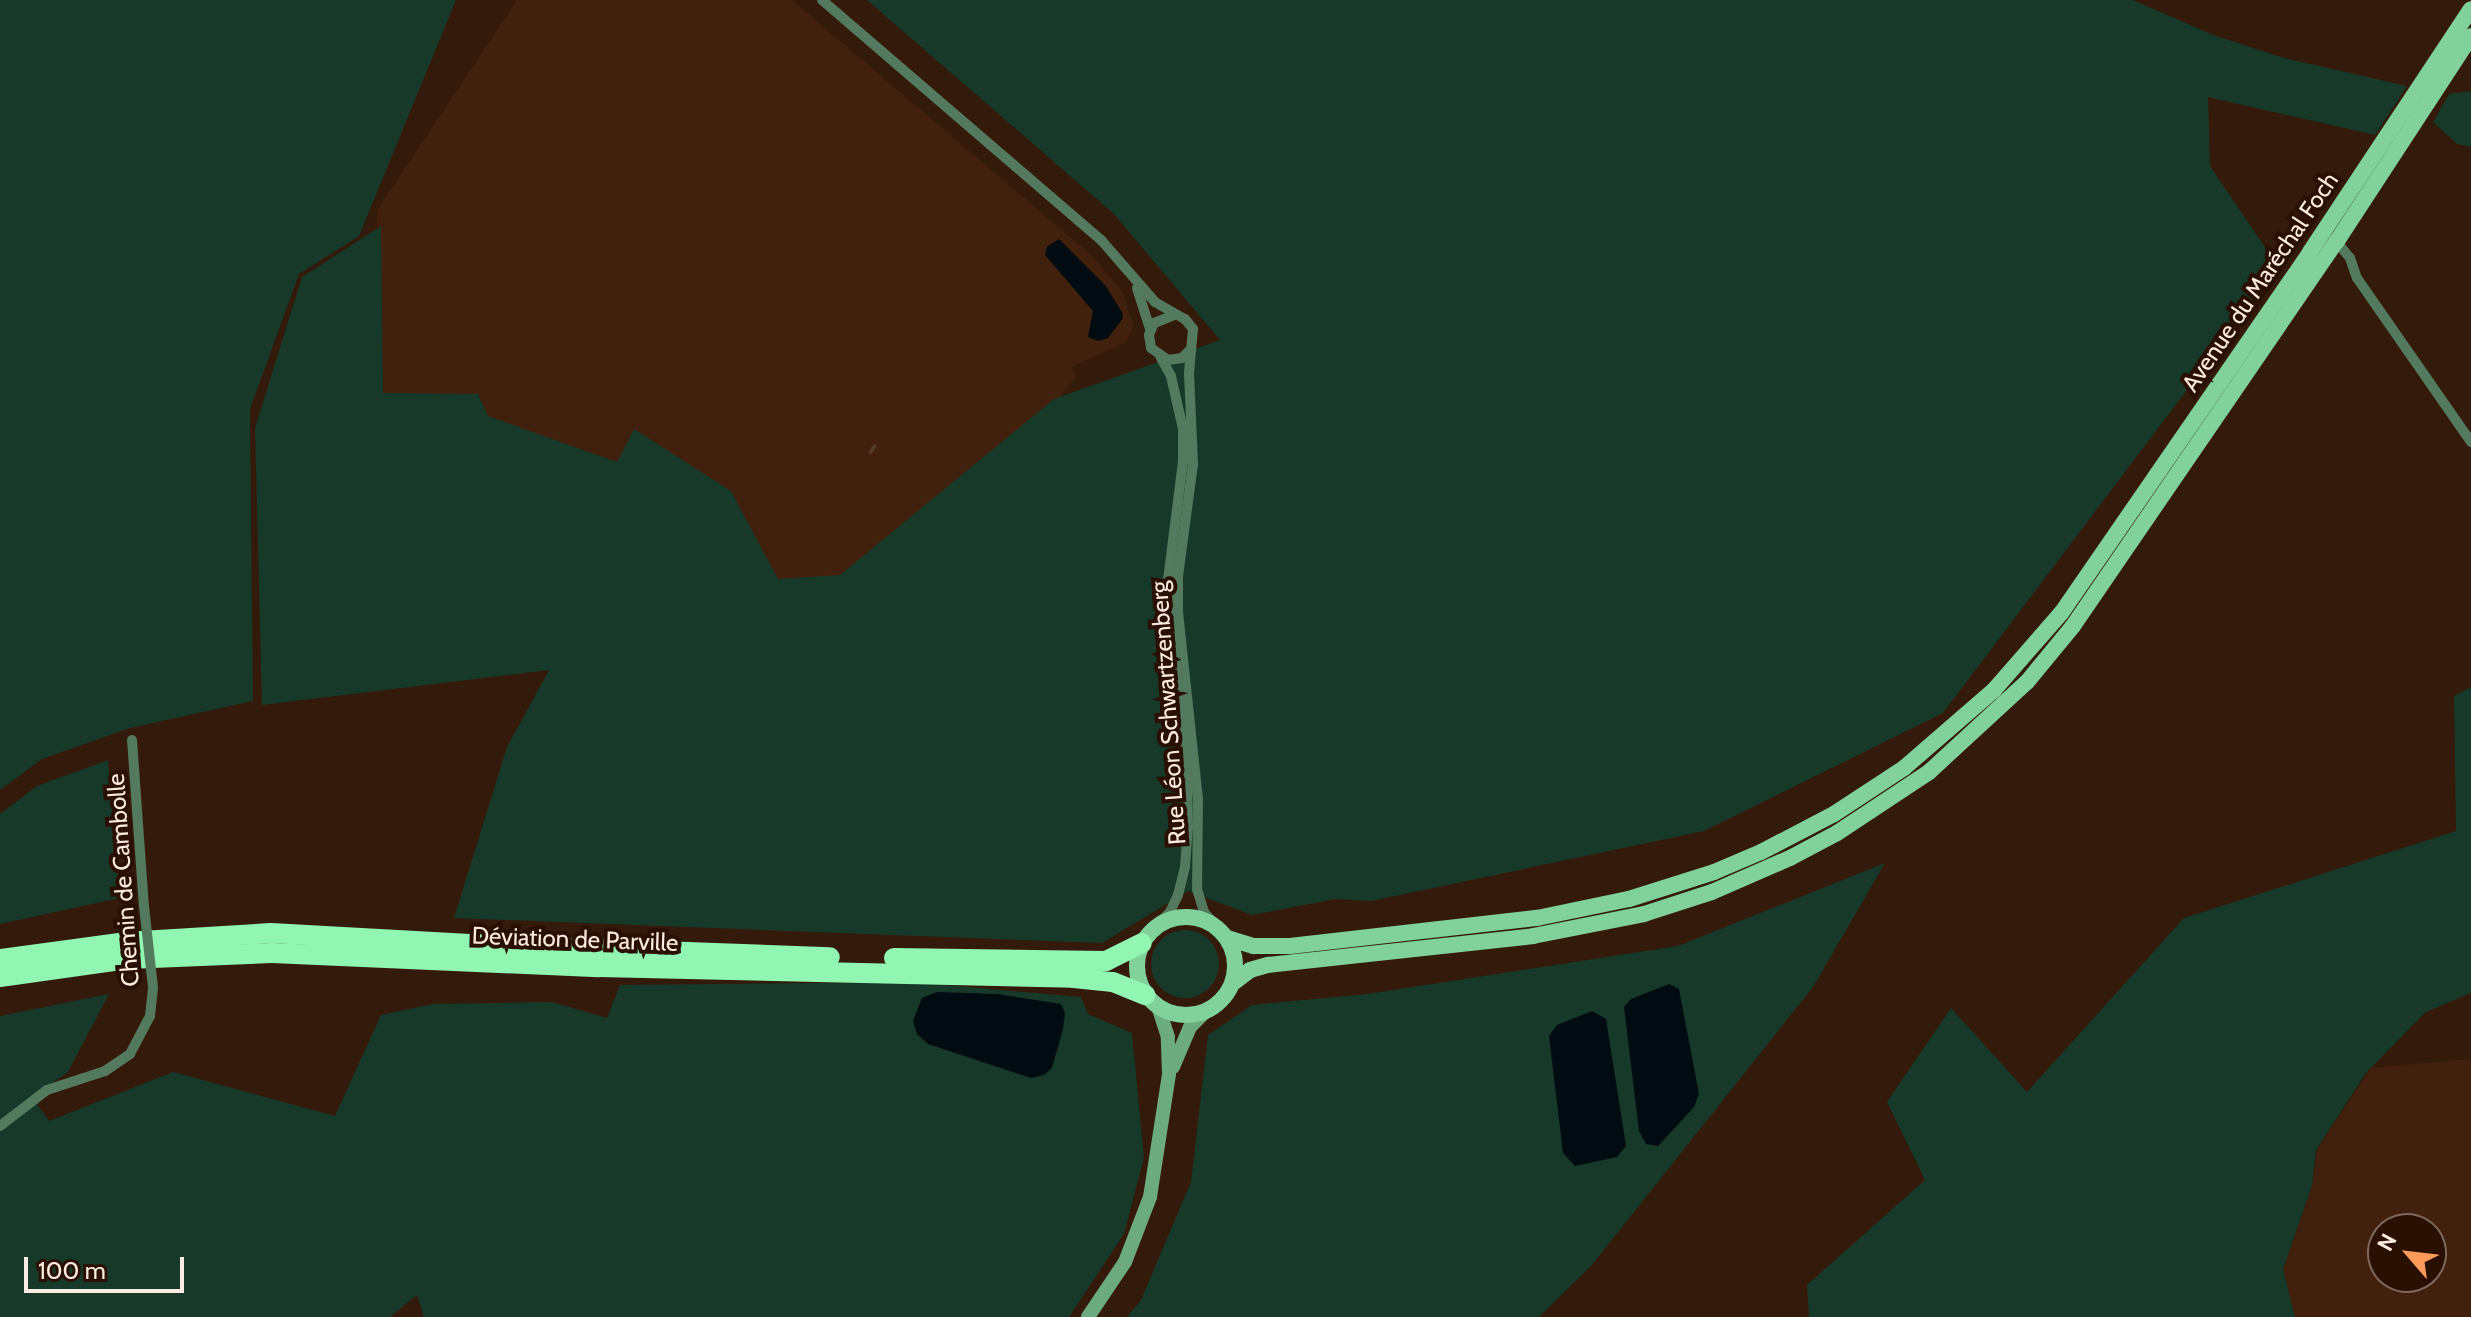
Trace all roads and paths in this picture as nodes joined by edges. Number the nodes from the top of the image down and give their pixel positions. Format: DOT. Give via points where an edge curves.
graph roads {
  1 [pos="822,0"];
  2 [pos="2471,9"];
  3 [pos="2471,36"];
  4 [pos="2331,236"];
  5 [pos="1134,278"];
  6 [pos="1178,316"];
  7 [pos="1150,329"];
  8 [pos="1191,349"];
  9 [pos="1161,358"];
  10 [pos="2471,442"];
  11 [pos="132,740"];
  12 [pos="1158,924"];
  13 [pos="1222,932"];
  14 [pos="1142,943"];
  15 [pos="0,959"];
  16 [pos="0,977"];
  17 [pos="1233,983"];
  18 [pos="1152,1001"];
  19 [pos="1206,1011"];
  20 [pos="1169,1074"];
  21 [pos="0,1126"];
  22 [pos="1088,1317"];
  1 -- 5 [label="street" via="1090,231"];
  2 -- 4 [label="main road, Avenue du Maréchal Foch"];
  3 -- 4 [label="main road, Avenue du Maréchal Foch"];
  4 -- 10 [label="street"];
  4 -- 13 [label="main road, Avenue du Maréchal Foch" via="2086,579 2013,670 1928,750 1834,814 1737,863 1629,899 1537,918 1290,946 1254,946"];
  4 -- 17 [label="main road, Avenue du Maréchal Foch" via="2109,577 2027,682 1950,754 1869,814 1712,892 1607,923 1268,965"];
  5 -- 6 [label="street" via="1155,302"];
  5 -- 7 [label="street"];
  6 -- 7 [label="street" via="1159,318"];
  6 -- 8 [label="street" via="1193,329"];
  7 -- 9 [label="street" via="1151,348"];
  8 -- 9 [label="street" via="1175,360"];
  8 -- 13 [label="street, Rue Léon Schwartzenberg" via="1194,445 1178,612 1198,799 1197,889 1204,912"];
  9 -- 12 [label="street, Rue Léon Schwartzenberg" via="1171,376 1183,429 1167,588 1188,828 1178,895"];
  11 -- 21 [label="street, Chemin de Cambolle, bridge" via="153,988 150,1016 130,1054 105,1071 47,1090"];
  12 -- 13 [label="main road" via="1195,917"];
  12 -- 14 [label="main road"];
  13 -- 17 [label="main road" via="1235,959"];
  14 -- 15 [label="highway, Déviation de Parville" via="1114,960 1096,962 563,948 271,933 125,942"];
  14 -- 18 [label="main road" via="1137,970"];
  16 -- 18 [label="highway, Déviation de Parville" via="128,959 272,953 1074,978 1113,982"];
  17 -- 19 [label="main road"];
  18 -- 19 [label="main road" via="1180,1015"];
  18 -- 20 [label="main road" via="1168,1037"];
  19 -- 20 [label="main road" via="1190,1027"];
  20 -- 22 [label="main road" via="1144,1218 1115,1281"];
}
